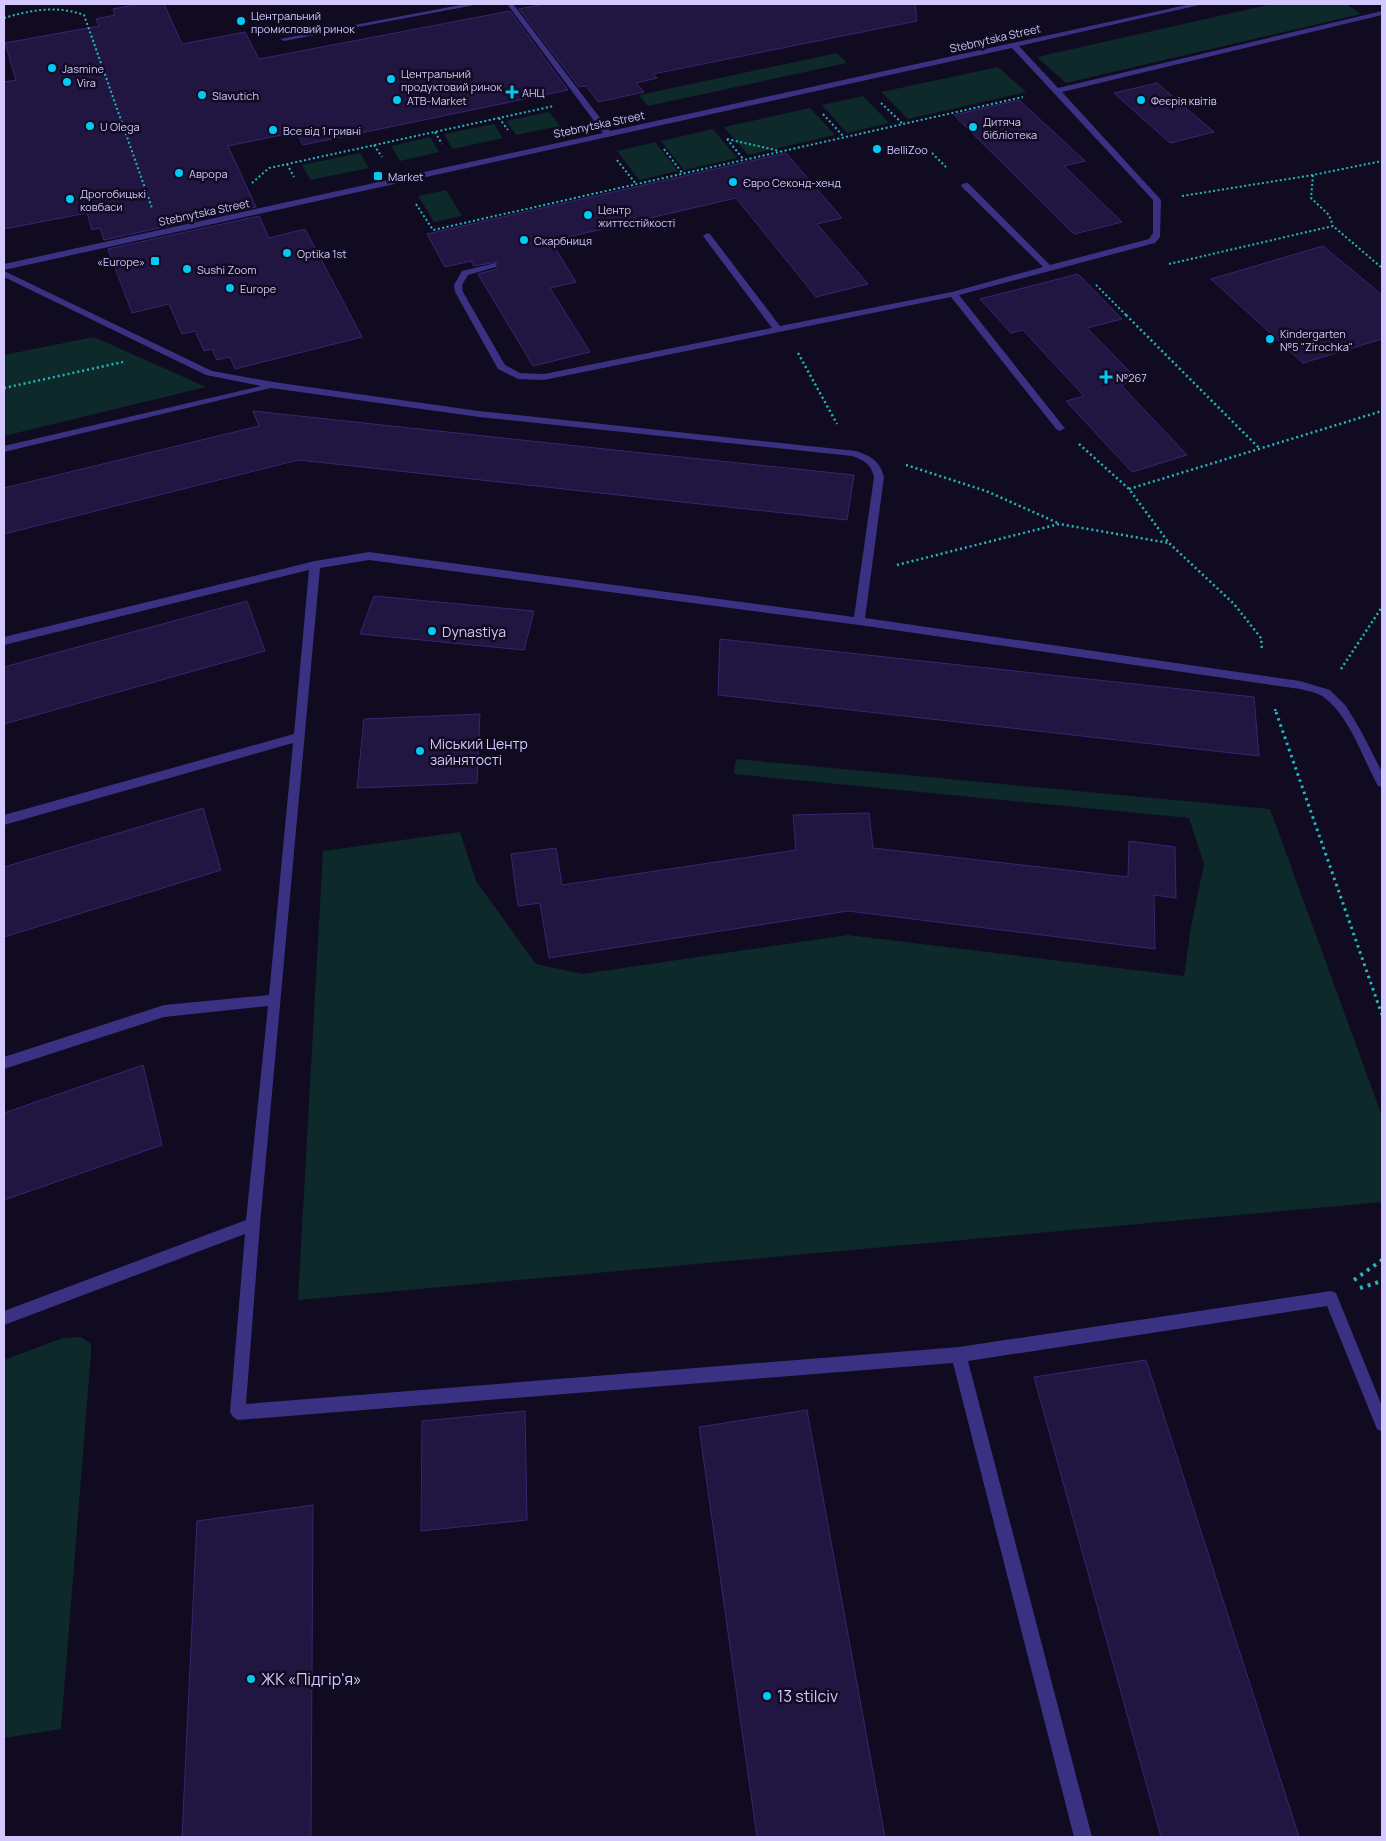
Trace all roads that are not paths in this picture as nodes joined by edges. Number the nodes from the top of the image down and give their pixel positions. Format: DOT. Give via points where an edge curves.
graph roads {
  1 [pos="476,4"];
  2 [pos="510,4"];
  3 [pos="1200,4"];
  4 [pos="1382,13"];
  5 [pos="284,39"];
  6 [pos="1014,45"];
  7 [pos="1057,91"];
  8 [pos="608,134"];
  9 [pos="964,186"];
  10 [pos="707,236"];
  11 [pos="493,265"];
  12 [pos="4,267"];
  13 [pos="1049,269"];
  14 [pos="4,274"];
  15 [pos="953,294"];
  16 [pos="778,330"];
  17 [pos="273,385"];
  18 [pos="1060,428"];
  19 [pos="4,449"];
  20 [pos="314,565"];
  21 [pos="859,622"];
  22 [pos="4,642"];
  23 [pos="298,737"];
  24 [pos="1382,782"];
  25 [pos="4,820"];
  26 [pos="274,1000"];
  27 [pos="4,1063"];
  28 [pos="253,1224"];
  29 [pos="4,1318"];
  30 [pos="959,1355"];
  31 [pos="1382,1424"];
  32 [pos="1083,1837"];
  1 -- 5 [label="street"];
  2 -- 8 [label="street"];
  3 -- 6 [label="street, Stebnytska Street"];
  4 -- 7 [label="street"];
  6 -- 7 [label="street"];
  6 -- 8 [label="street, Stebnytska Street"];
  7 -- 13 [label="street" via="1157,200 1157,233 1152,241"];
  8 -- 12 [label="street, Stebnytska Street"];
  9 -- 13 [label="street"];
  10 -- 16 [label="street"];
  11 -- 16 [label="street" via="465,273 458,285 459,292 502,367 518,376 544,377"];
  13 -- 15 [label="street"];
  14 -- 17 [label="street" via="209,373"];
  15 -- 16 [label="street"];
  15 -- 18 [label="street"];
  17 -- 19 [label="street"];
  17 -- 21 [label="street" via="479,414 853,453 869,458 878,467 879,477"];
  20 -- 21 [label="street" via="369,556"];
  20 -- 22 [label="street"];
  20 -- 23 [label="street"];
  21 -- 24 [label="street" via="1300,685 1326,692 1348,718"];
  23 -- 25 [label="street"];
  23 -- 26 [label="street"];
  26 -- 27 [label="street" via="164,1011"];
  26 -- 28 [label="street"];
  28 -- 29 [label="street"];
  28 -- 30 [label="street" via="238,1412"];
  30 -- 31 [label="street" via="1331,1298"];
  30 -- 32 [label="street"];
}
